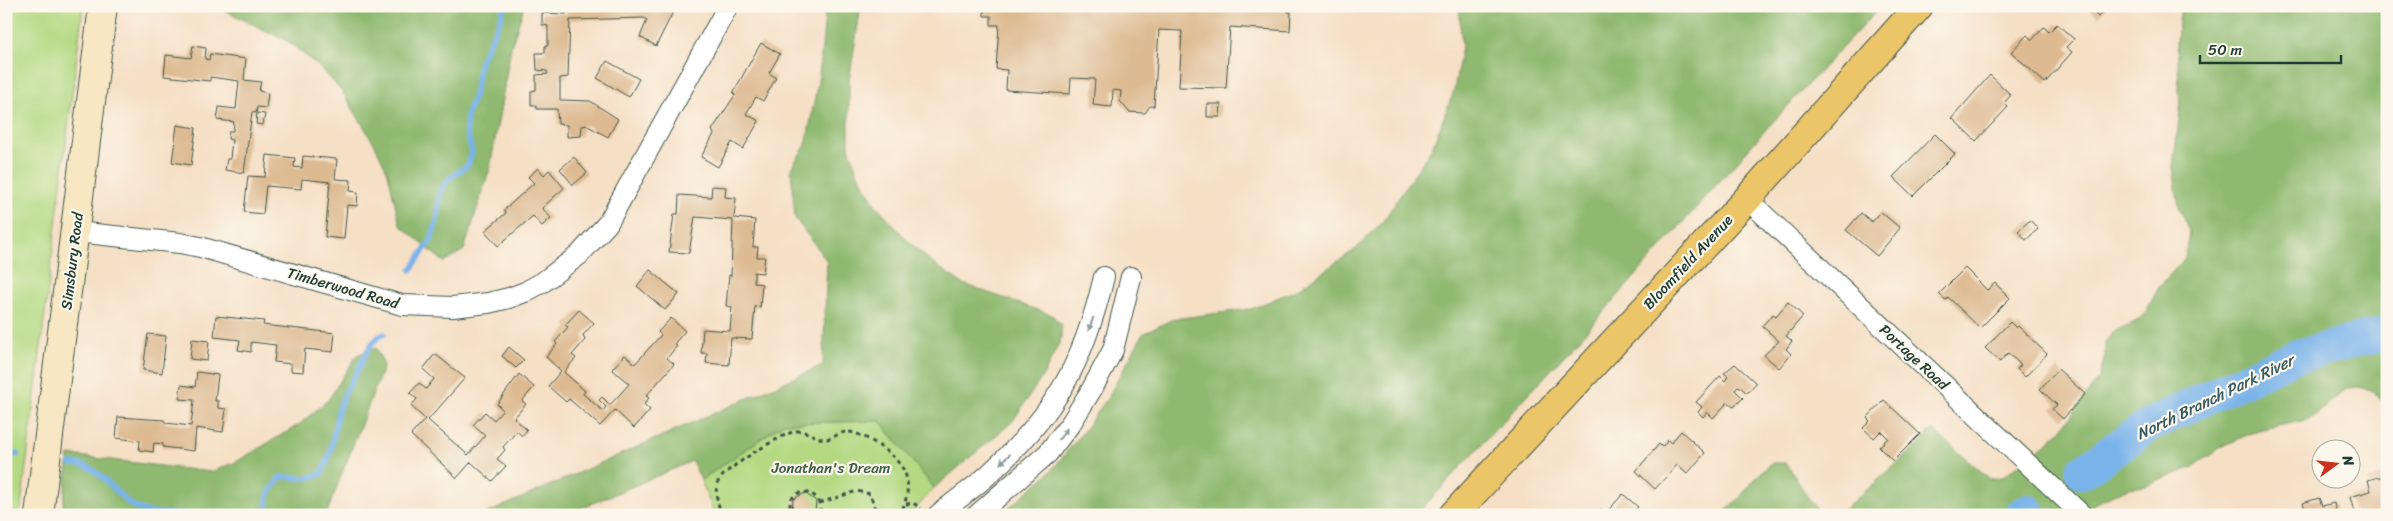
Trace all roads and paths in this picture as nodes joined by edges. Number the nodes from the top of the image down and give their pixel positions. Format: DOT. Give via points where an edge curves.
graph roads {
  1 [pos="103,6"];
  2 [pos="728,6"];
  3 [pos="1920,6"];
  4 [pos="1747,199"];
  5 [pos="76,232"];
  6 [pos="1104,276"];
  7 [pos="1130,277"];
  8 [pos="820,503"];
  9 [pos="906,504"];
  10 [pos="788,508"];
  11 [pos="930,512"];
  12 [pos="39,515"];
  13 [pos="722,515"];
  14 [pos="754,515"];
  15 [pos="790,515"];
  16 [pos="819,515"];
  17 [pos="877,515"];
  18 [pos="900,515"];
  19 [pos="977,515"];
  20 [pos="1453,515"];
  21 [pos="2082,515"];
  1 -- 5 [label="main road, Simsbury Road"];
  2 -- 5 [label="street, Timberwood Road" via="608,223 580,255 563,268 543,282 509,298 453,307 402,305 200,247"];
  3 -- 4 [label="main road, Bloomfield Avenue"];
  4 -- 20 [label="main road, Bloomfield Avenue"];
  4 -- 21 [label="street, Portage Road"];
  5 -- 12 [label="main road, Simsbury Road"];
  6 -- 11 [label="street, one-way" via="1093,322 1075,366 1057,398 1005,459"];
  19 -- 7 [label="street, one-way" via="1048,453 1071,423 1113,350"];
  8 -- 10 [label="path" via="815,495 803,492 792,497"];
  8 -- 16 [label="path"];
  8 -- 17 [label="path" via="861,491 870,494"];
  9 -- 11 [label="path" via="913,503"];
  9 -- 13 [label="path" via="906,473 901,464 878,445 852,433 825,439 798,431 786,433 721,476 716,492"];
  9 -- 18 [label="path"];
  10 -- 14 [label="path"];
  10 -- 15 [label="path"];
}
